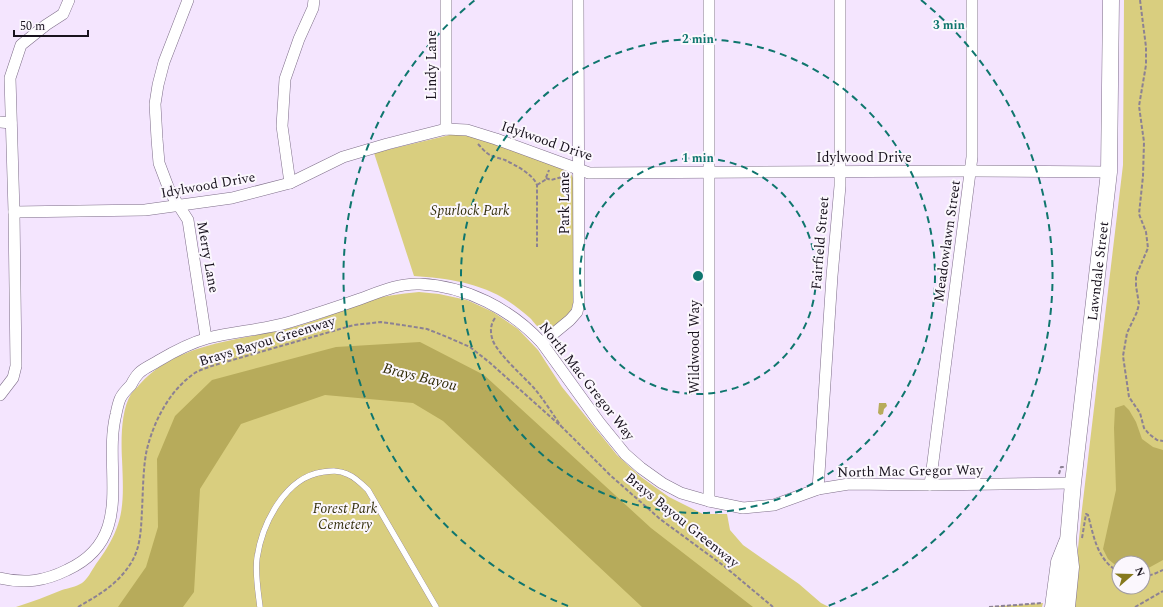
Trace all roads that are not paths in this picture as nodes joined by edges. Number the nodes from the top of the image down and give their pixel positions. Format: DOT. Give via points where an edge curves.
graph roads {
  1 [pos="69,0"];
  2 [pos="188,0"];
  3 [pos="314,0"];
  4 [pos="446,0"];
  5 [pos="578,0"];
  6 [pos="709,0"];
  7 [pos="840,0"];
  8 [pos="972,0"];
  9 [pos="1111,0"];
  10 [pos="6,123"];
  11 [pos="446,129"];
  12 [pos="971,171"];
  13 [pos="575,172"];
  14 [pos="709,172"];
  15 [pos="840,172"];
  16 [pos="1109,172"];
  17 [pos="290,183"];
  18 [pos="179,206"];
  19 [pos="14,212"];
  20 [pos="206,338"];
  21 [pos="542,343"];
  22 [pos="0,395"];
  23 [pos="1073,483"];
  24 [pos="930,485"];
  25 [pos="818,489"];
  26 [pos="709,501"];
  27 [pos="1068,541"];
  28 [pos="0,578"];
  29 [pos="1048,605"];
  30 [pos="260,607"];
  31 [pos="436,607"];
  32 [pos="1067,607"];
  1 -- 10 [label="street" via="63,14 21,45 10,78"];
  2 -- 18 [label="street, Merry Lane" via="164,62 155,104 159,163 170,192"];
  3 -- 17 [label="street" via="285,79 282,126"];
  4 -- 11 [label="street, Lindy Lane"];
  5 -- 13 [label="street, Park Lane"];
  6 -- 14 [label="street, Wildwood Way"];
  7 -- 15 [label="street, Fairfield Street"];
  8 -- 12 [label="street, Meadowlawn Street"];
  9 -- 16 [label="main road, Lawndale Street"];
  10 -- 19 [label="street"];
  11 -- 13 [label="street, Idylwood Drive" via="467,130 496,139"];
  11 -- 17 [label="street, Idylwood Drive" via="343,157"];
  12 -- 15 [label="street, Idylwood Drive"];
  12 -- 16 [label="street, Idylwood Drive"];
  12 -- 24 [label="street, Meadowlawn Street"];
  13 -- 14 [label="street, Idylwood Drive"];
  13 -- 21 [label="street, Park Lane" via="579,303 577,312 570,320"];
  14 -- 15 [label="street, Idylwood Drive"];
  14 -- 26 [label="street, Wildwood Way"];
  15 -- 25 [label="street, Fairfield Street"];
  16 -- 23 [label="main road, Lawndale Street"];
  17 -- 18 [label="street, Idylwood Drive" via="232,198"];
  18 -- 19 [label="street, Idylwood Drive" via="145,210"];
  18 -- 20 [label="street, Merry Lane" via="188,220"];
  19 -- 22 [label="street" via="16,366 13,378"];
  20 -- 21 [label="street, North Mac Gregor Way" via="288,322 390,288 418,283 449,288 502,309 517,319"];
  20 -- 28 [label="street, North Mac Gregor Way" via="173,352 139,373 120,399 112,429 113,481 110,524 91,554 79,565 48,579 14,581"];
  21 -- 26 [label="street, North Mac Gregor Way" via="625,454 662,483 681,493"];
  23 -- 24 [label="street, North Mac Gregor Way"];
  23 -- 27 [label="main road, Lawndale Street"];
  24 -- 25 [label="street, North Mac Gregor Way" via="849,484"];
  25 -- 26 [label="street, North Mac Gregor Way" via="774,505 743,508"];
  27 -- 29 [label="main road, Lawndale Street" via="1059,562"];
  27 -- 32 [label="main road, Lawndale Street" via="1071,567"];
  30 -- 31 [label="lane" via="257,559 274,510 292,486 304,477 332,470 346,473 368,490"];
}
